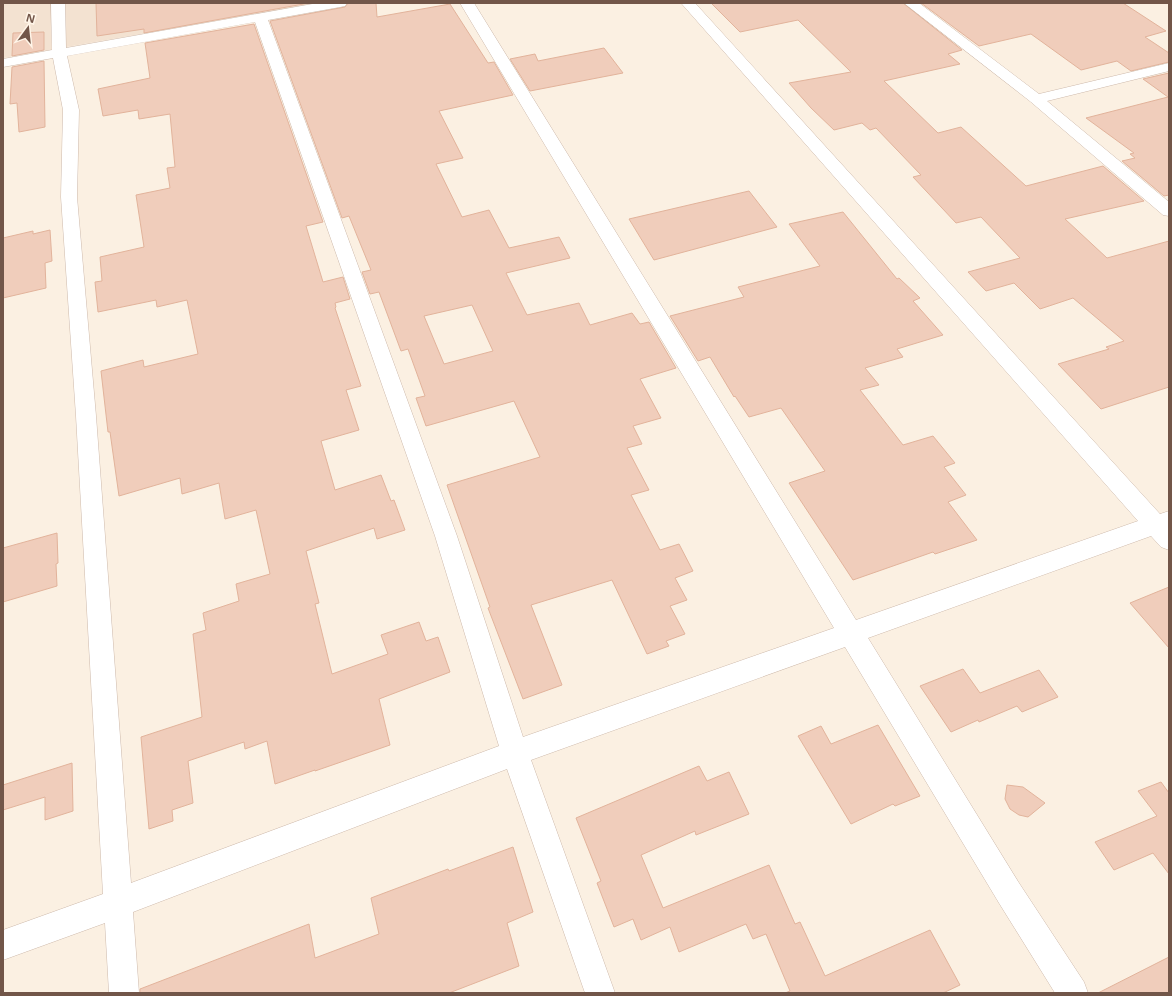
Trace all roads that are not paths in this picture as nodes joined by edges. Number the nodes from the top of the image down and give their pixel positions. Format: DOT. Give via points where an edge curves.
graph roads {
  1 [pos="58,3"];
  2 [pos="340,3"];
  3 [pos="468,3"];
  4 [pos="688,3"];
  5 [pos="916,4"];
  6 [pos="260,17"];
  7 [pos="59,53"];
  8 [pos="3,63"];
  9 [pos="1169,67"];
  10 [pos="1036,99"];
  11 [pos="1169,211"];
  12 [pos="1164,528"];
  13 [pos="852,634"];
  14 [pos="516,753"];
  15 [pos="118,903"];
  16 [pos="3,944"];
  17 [pos="124,993"];
  18 [pos="600,993"];
  19 [pos="1073,993"];
  1 -- 7 [label="street"];
  2 -- 6 [label="street"];
  3 -- 13 [label="street"];
  4 -- 12 [label="street"];
  5 -- 10 [label="street"];
  6 -- 7 [label="street"];
  6 -- 14 [label="street" via="446,536"];
  7 -- 8 [label="street"];
  7 -- 15 [label="street" via="71,110 69,197"];
  9 -- 10 [label="street"];
  10 -- 11 [label="street"];
  12 -- 13 [label="street"];
  13 -- 14 [label="street"];
  13 -- 19 [label="street" via="1009,893"];
  14 -- 15 [label="street"];
  14 -- 18 [label="street"];
  15 -- 16 [label="street"];
  15 -- 17 [label="street"];
}
